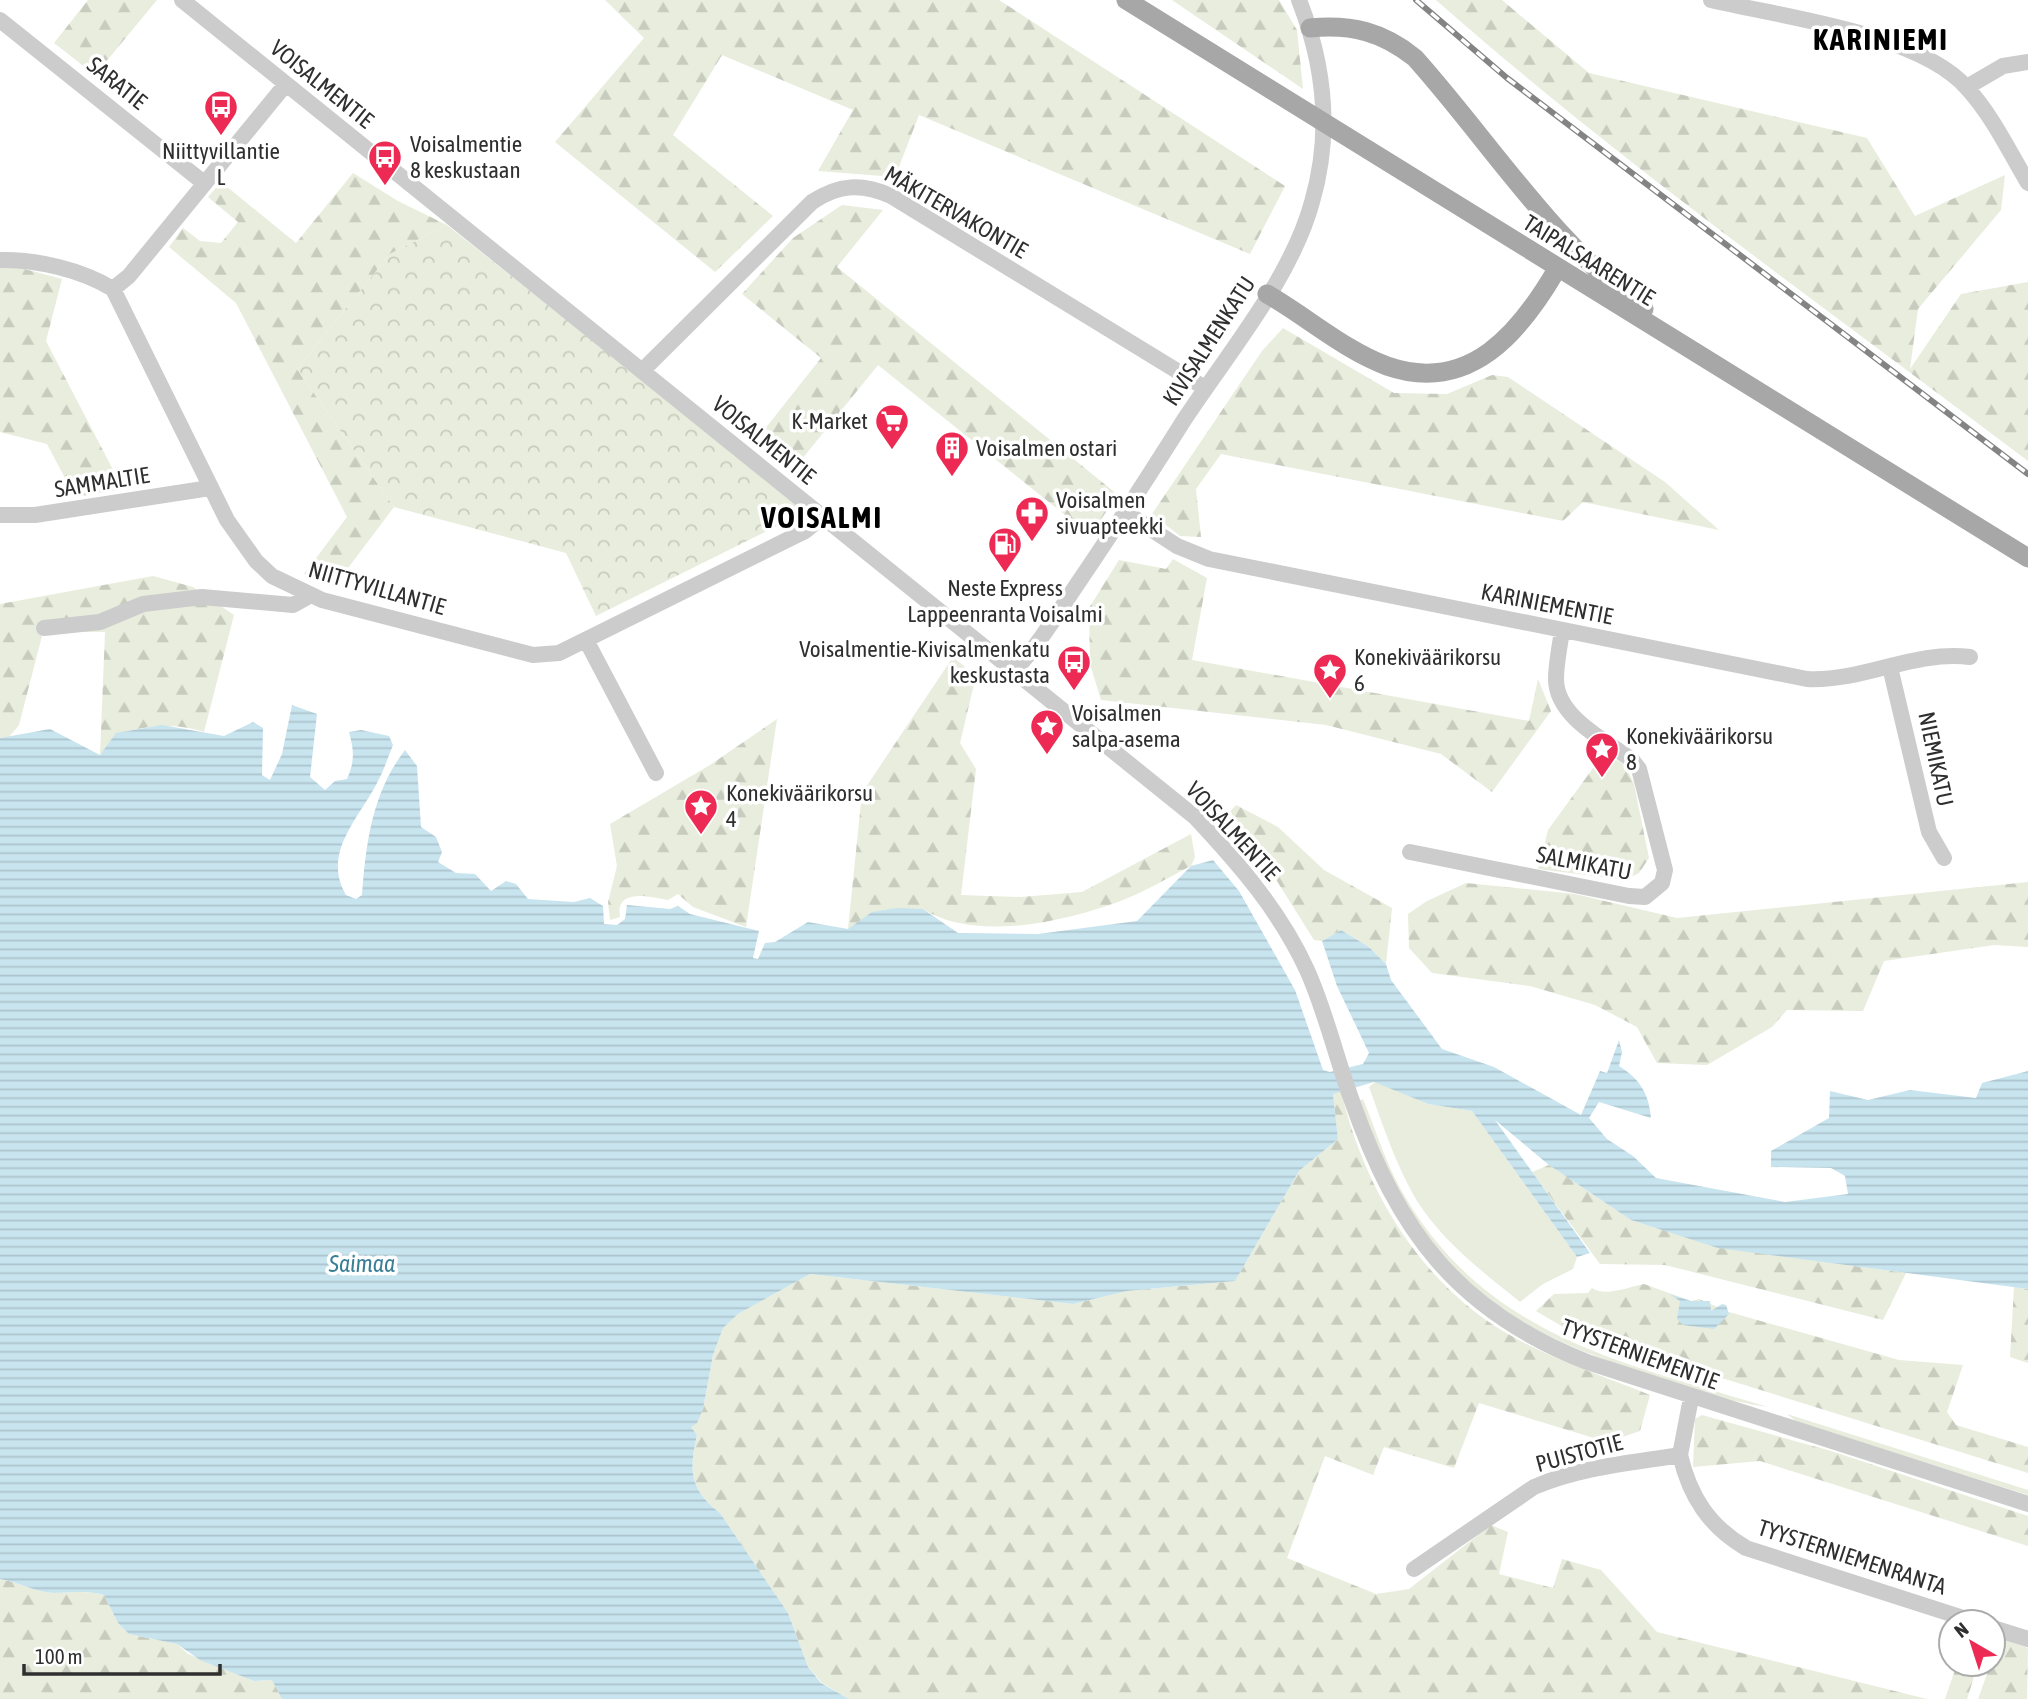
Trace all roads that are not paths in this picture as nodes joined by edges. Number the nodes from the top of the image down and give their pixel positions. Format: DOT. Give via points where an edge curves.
graph roads {
  1 [pos="182,0"];
  2 [pos="1126,0"];
  3 [pos="1299,0"];
  4 [pos="1711,0"];
  5 [pos="0,20"];
  6 [pos="1310,28"];
  7 [pos="2028,62"];
  8 [pos="286,84"];
  9 [pos="1967,87"];
  10 [pos="204,183"];
  11 [pos="2028,183"];
  12 [pos="0,260"];
  13 [pos="1557,269"];
  14 [pos="113,289"];
  15 [pos="1267,294"];
  16 [pos="642,371"];
  17 [pos="1205,388"];
  18 [pos="1770,401"];
  19 [pos="210,488"];
  20 [pos="1125,512"];
  21 [pos="0,515"];
  22 [pos="822,517"];
  23 [pos="2028,558"];
  24 [pos="311,595"];
  25 [pos="44,628"];
  26 [pos="1562,630"];
  27 [pos="586,640"];
  28 [pos="1970,657"];
  29 [pos="1890,667"];
  30 [pos="1015,670"];
  31 [pos="656,773"];
  32 [pos="1410,852"];
  33 [pos="1944,858"];
  34 [pos="1350,1097"];
  35 [pos="1691,1398"];
  36 [pos="1680,1455"];
  37 [pos="2028,1504"];
  38 [pos="1413,1569"];
  39 [pos="1937,1609"];
  40 [pos="2007,1632"];
  41 [pos="2028,1639"];
  1 -- 8 [label="street, VOISALMENTIE"];
  2 -- 13 [label="main road, TAIPALSAARENTIE"];
  3 -- 6 [label="street, KIVISALMENKATU"];
  4 -- 9 [label="street" via="1902,46 1940,64"];
  5 -- 10 [label="street, SARATIE"];
  6 -- 15 [label="street, KIVISALMENKATU" via="1322,84 1323,149 1305,224"];
  6 -- 18 [label="main road" via="1361,28 1397,43 1415,58 1544,214 1596,269"];
  7 -- 9 [label="street" via="2003,66"];
  8 -- 10 [label="street"];
  8 -- 16 [label="street, VOISALMENTIE"];
  9 -- 11 [label="street"];
  10 -- 14 [label="street"];
  12 -- 14 [label="street" via="22,259 98,280"];
  13 -- 15 [label="main road" via="1509,339 1466,366 1436,372 1412,372 1367,357"];
  13 -- 18 [label="main road, TAIPALSAARENTIE"];
  14 -- 19 [label="street, NIITTYVILLANTIE"];
  15 -- 17 [label="street, KIVISALMENKATU"];
  16 -- 17 [label="street, MÄKITERVAKONTIE" via="812,202 840,187 859,185 891,196"];
  16 -- 22 [label="street, VOISALMENTIE"];
  17 -- 20 [label="street, KIVISALMENKATU"];
  18 -- 23 [label="main road, TAIPALSAARENTIE"];
  19 -- 21 [label="street, SAMMALTIE" via="35,516"];
  19 -- 24 [label="street, NIITTYVILLANTIE" via="256,561 272,576"];
  20 -- 26 [label="street, KARINIEMENTIE" via="1177,546 1209,559"];
  20 -- 30 [label="street, KIVISALMENKATU"];
  22 -- 27 [label="street, NIITTYVILLANTIE" via="804,531"];
  22 -- 30 [label="street, VOISALMENTIE"];
  24 -- 25 [label="street" via="293,605 190,598 143,604 100,622"];
  24 -- 27 [label="street, NIITTYVILLANTIE" via="533,655 559,653"];
  26 -- 29 [label="street, KARINIEMENTIE" via="1807,679 1850,677"];
  26 -- 32 [label="street, SALMIKATU" via="1558,692 1574,718 1639,769 1665,870 1662,883 1644,897 1629,896"];
  27 -- 31 [label="street"];
  28 -- 29 [label="street, KARINIEMENTIE" via="1931,656"];
  29 -- 33 [label="street, NIEMIKATU" via="1929,832"];
  30 -- 34 [label="street, VOISALMENTIE" via="1195,817 1250,876 1293,943 1317,996"];
  34 -- 35 [label="street, TYYSTERNIEMENTIE" via="1396,1203 1438,1262 1478,1302 1559,1351"];
  35 -- 36 [label="street"];
  35 -- 37 [label="street, TYYSTERNIEMENTIE"];
  36 -- 38 [label="street, PUISTOTIE" via="1614,1464 1534,1487"];
  36 -- 39 [label="street, TYYSTERNIEMENRANTA" via="1690,1490 1702,1510 1715,1527 1746,1548"];
  40 -- 41 [label="street"];
}
